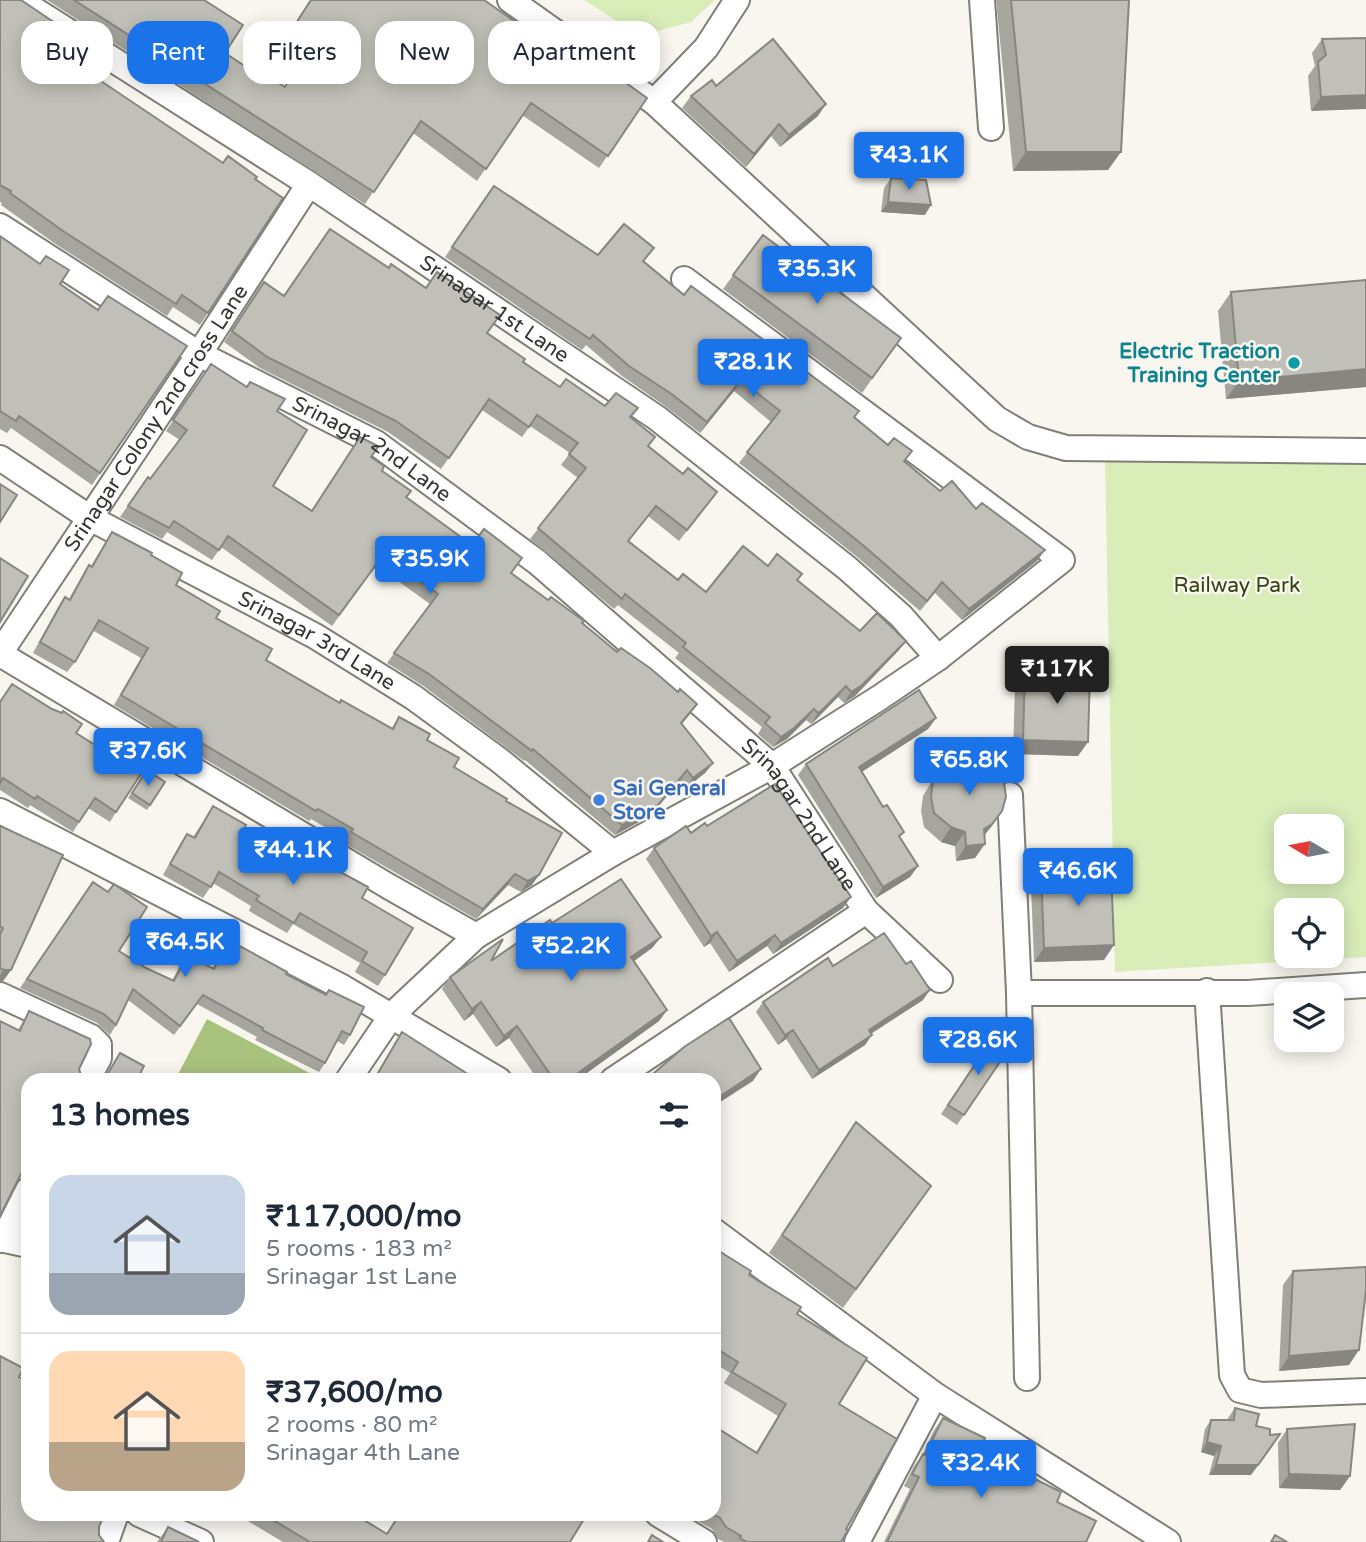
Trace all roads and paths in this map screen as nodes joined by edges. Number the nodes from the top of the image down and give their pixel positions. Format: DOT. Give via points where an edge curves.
graph roads {
  1 [pos="19,0"];
  2 [pos="510,0"];
  3 [pos="737,0"];
  4 [pos="982,0"];
  5 [pos="654,102"];
  6 [pos="991,128"];
  7 [pos="309,184"];
  8 [pos="0,226"];
  9 [pos="684,279"];
  10 [pos="199,354"];
  11 [pos="1366,450"];
  12 [pos="0,458"];
  13 [pos="90,518"];
  14 [pos="0,654"];
  15 [pos="938,658"];
  16 [pos="772,765"];
  17 [pos="1010,795"];
  18 [pos="0,811"];
  19 [pos="613,853"];
  20 [pos="866,911"];
  21 [pos="476,936"];
  22 [pos="940,981"];
  23 [pos="1366,985"];
  24 [pos="1208,991"];
  25 [pos="1019,993"];
  26 [pos="0,995"];
  27 [pos="391,1015"];
  28 [pos="92,1073"];
  29 [pos="353,1073"];
  30 [pos="487,1073"];
  31 [pos="623,1073"];
  32 [pos="21,1204"];
  33 [pos="721,1236"];
  34 [pos="2,1240"];
  35 [pos="21,1244"];
  36 [pos="1027,1378"];
  37 [pos="1366,1391"];
  38 [pos="935,1395"];
  39 [pos="114,1521"];
  40 [pos="154,1521"];
  41 [pos="670,1521"];
  42 [pos="106,1542"];
  43 [pos="201,1542"];
  44 [pos="704,1542"];
  45 [pos="857,1542"];
  46 [pos="1168,1542"];
  1 -- 7 [label="street, Srinagar 1st Lane"];
  2 -- 5 [label="street"];
  3 -- 5 [label="street" via="706,48"];
  4 -- 6 [label="street"];
  5 -- 11 [label="street" via="997,419 1028,437 1066,448"];
  7 -- 10 [label="street, Srinagar Colony 2nd cross Lane"];
  7 -- 15 [label="street, Srinagar 1st Lane" via="657,418 847,568 901,616"];
  8 -- 10 [label="street, Srinagar 2nd Lane"];
  9 -- 15 [label="street" via="1062,560"];
  10 -- 13 [label="street, Srinagar Colony 2nd cross Lane"];
  10 -- 16 [label="street, Srinagar 2nd Lane" via="376,443 537,562"];
  12 -- 13 [label="street, Srinagar 3rd Lane"];
  13 -- 14 [label="street, Srinagar Colony 2nd cross Lane"];
  13 -- 19 [label="street, Srinagar 3rd Lane" via="315,636 413,697"];
  14 -- 21 [label="street"];
  15 -- 16 [label="street"];
  16 -- 19 [label="street"];
  16 -- 20 [label="street, Srinagar 2nd Lane"];
  17 -- 25 [label="street"];
  18 -- 27 [label="street"];
  19 -- 21 [label="street"];
  20 -- 22 [label="street, Srinagar 2nd Lane"];
  20 -- 31 [label="street"];
  21 -- 27 [label="street"];
  23 -- 24 [label="street" via="1248,993"];
  24 -- 25 [label="street"];
  24 -- 37 [label="street" via="1232,1375 1240,1390 1261,1395"];
  25 -- 36 [label="street"];
  26 -- 28 [label="street" via="92,1037 99,1045 99,1058"];
  27 -- 29 [label="street"];
  27 -- 30 [label="street"];
  32 -- 34 [label="street"];
  33 -- 38 [label="street"];
  34 -- 35 [label="street"];
  38 -- 45 [label="street"];
  38 -- 46 [label="street"];
  39 -- 42 [label="street"];
  40 -- 43 [label="street"];
  41 -- 44 [label="street"];
}
